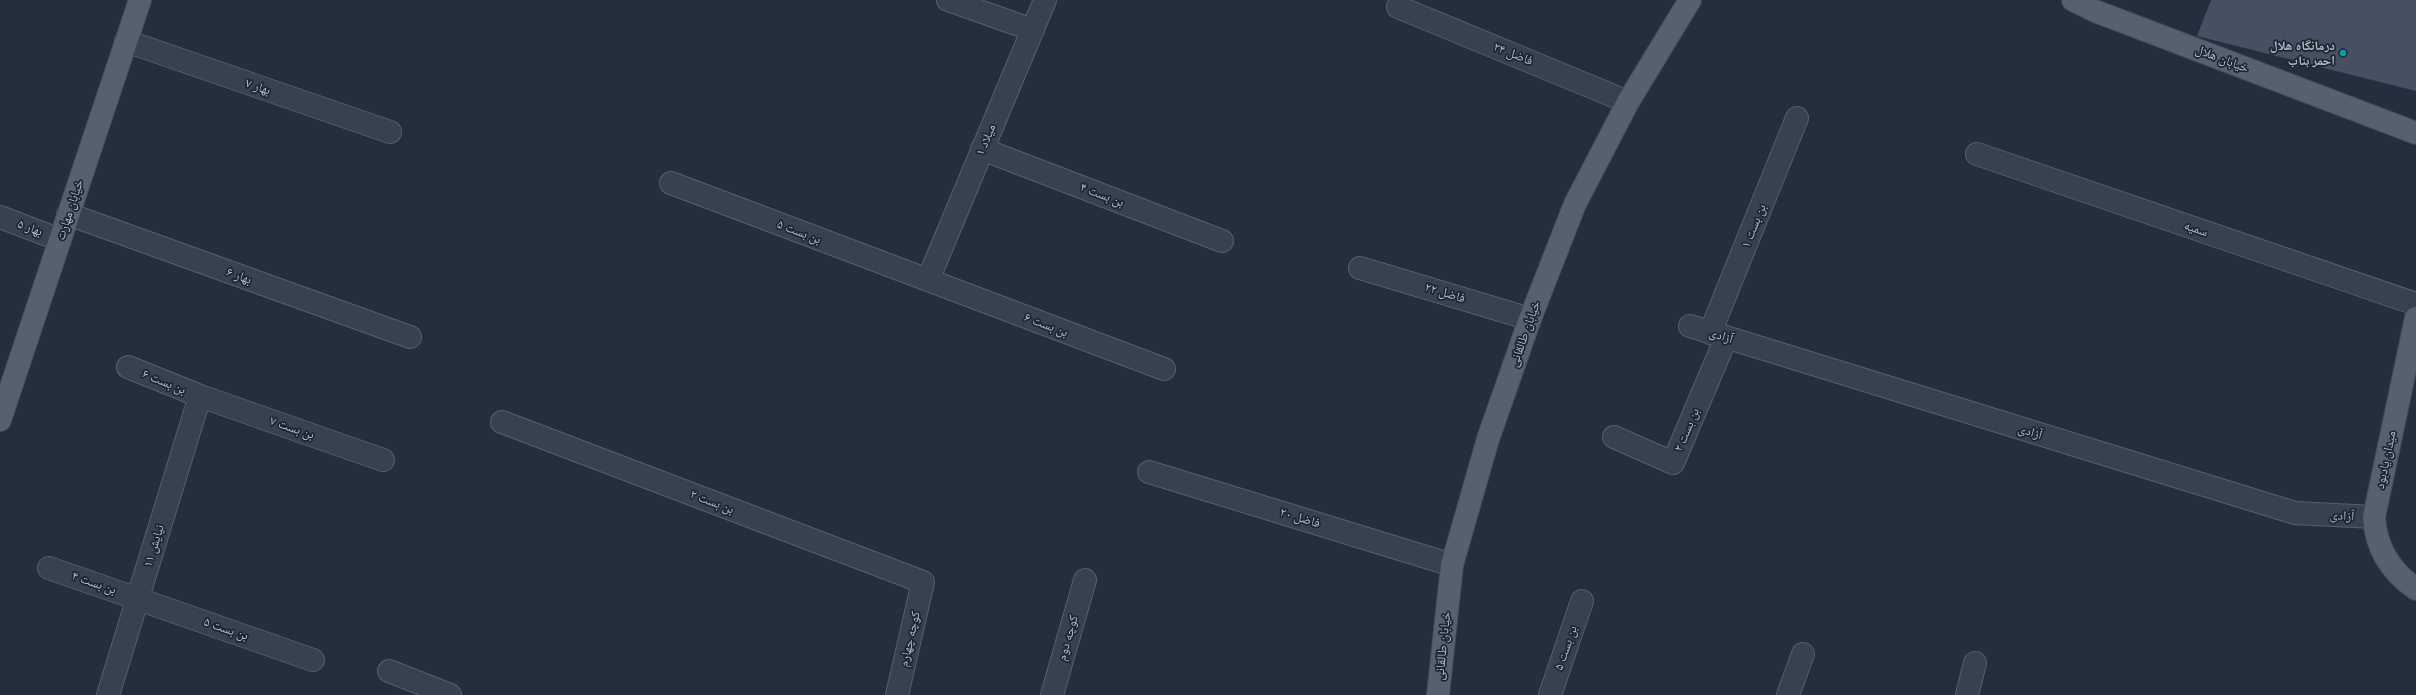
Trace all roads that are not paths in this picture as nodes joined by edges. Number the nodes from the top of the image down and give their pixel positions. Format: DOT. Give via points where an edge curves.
graph roads {
  1 [pos="140,0"];
  2 [pos="948,0"];
  3 [pos="1045,0"];
  4 [pos="1690,0"];
  5 [pos="2073,0"];
  6 [pos="2097,5"];
  7 [pos="1398,7"];
  8 [pos="1033,30"];
  9 [pos="126,41"];
  10 [pos="1628,102"];
  11 [pos="1797,118"];
  12 [pos="390,132"];
  13 [pos="2416,132"];
  14 [pos="982,149"];
  15 [pos="1977,154"];
  16 [pos="671,184"];
  17 [pos="68,214"];
  18 [pos="0,217"];
  19 [pos="60,240"];
  20 [pos="1222,241"];
  21 [pos="1360,268"];
  22 [pos="928,280"];
  23 [pos="2416,304"];
  24 [pos="2416,318"];
  25 [pos="1530,319"];
  26 [pos="1709,332"];
  27 [pos="410,337"];
  28 [pos="128,368"];
  29 [pos="1164,369"];
  30 [pos="200,396"];
  31 [pos="0,420"];
  32 [pos="502,422"];
  33 [pos="1614,437"];
  34 [pos="383,460"];
  35 [pos="1149,472"];
  36 [pos="2374,517"];
  37 [pos="1452,565"];
  38 [pos="49,568"];
  39 [pos="1085,580"];
  40 [pos="923,582"];
  41 [pos="2416,589"];
  42 [pos="138,598"];
  43 [pos="1582,601"];
  44 [pos="1802,654"];
  45 [pos="313,660"];
  46 [pos="1975,663"];
  47 [pos="389,671"];
  48 [pos="108,695"];
  49 [pos="450,695"];
  50 [pos="897,695"];
  51 [pos="1052,695"];
  52 [pos="1438,695"];
  53 [pos="1550,695"];
  54 [pos="1788,695"];
  55 [pos="1967,695"];
  1 -- 9 [label="main road, خیابان مهارت"];
  2 -- 8 [label="street"];
  3 -- 8 [label="street, میلاد ۱"];
  4 -- 10 [label="main road, خیابان طالقانی"];
  5 -- 6 [label="main road, خیابان هلال"];
  6 -- 13 [label="main road, خیابان هلال"];
  7 -- 10 [label="street, فاضل ۲۴"];
  8 -- 14 [label="street, میلاد ۱"];
  9 -- 12 [label="street, بهار ۷"];
  9 -- 17 [label="main road, خیابان مهارت"];
  10 -- 25 [label="main road, خیابان طالقانی" via="1575,204"];
  11 -- 26 [label="street, بن بست ۱"];
  14 -- 20 [label="street, بن بست ۴"];
  14 -- 22 [label="street, میلاد ۱"];
  15 -- 23 [label="street, سمیه"];
  16 -- 22 [label="street, بن بست ۵"];
  17 -- 19 [label="main road, خیابان مهارت"];
  17 -- 27 [label="street, بهار ۶"];
  18 -- 19 [label="street, بهار ۵"];
  19 -- 31 [label="main road, خیابان مهارت"];
  21 -- 25 [label="street, فاضل ۲۲"];
  22 -- 29 [label="street, بن بست ۶"];
  24 -- 36 [label="main road, میدان یادبود"];
  25 -- 37 [label="main road, خیابان طالقانی" via="1488,439"];
  26 -- 33 [label="street, بن بست ۲" via="1673,463"];
  26 -- 36 [label="street, آزادی" via="2296,513"];
  28 -- 30 [label="street, بن بست ۶"];
  30 -- 34 [label="street, بن بست ۷"];
  30 -- 42 [label="street, نیایش ۱۱"];
  32 -- 40 [label="street, بن بست ۲"];
  35 -- 37 [label="street, فاضل ۲۰"];
  36 -- 41 [label="main road, میدان یادبود" via="2375,532 2381,551 2401,579"];
  37 -- 52 [label="main road, خیابان طالقانی"];
  38 -- 42 [label="street, بن بست ۴"];
  39 -- 51 [label="street, کوچه دوم"];
  40 -- 50 [label="street, کوچه چهارم"];
  42 -- 45 [label="street, بن بست ۵"];
  42 -- 48 [label="street, نیایش ۱۱"];
  43 -- 53 [label="street, بن بست ۵"];
  44 -- 54 [label="street"];
  46 -- 55 [label="street"];
  47 -- 49 [label="street"];
}
